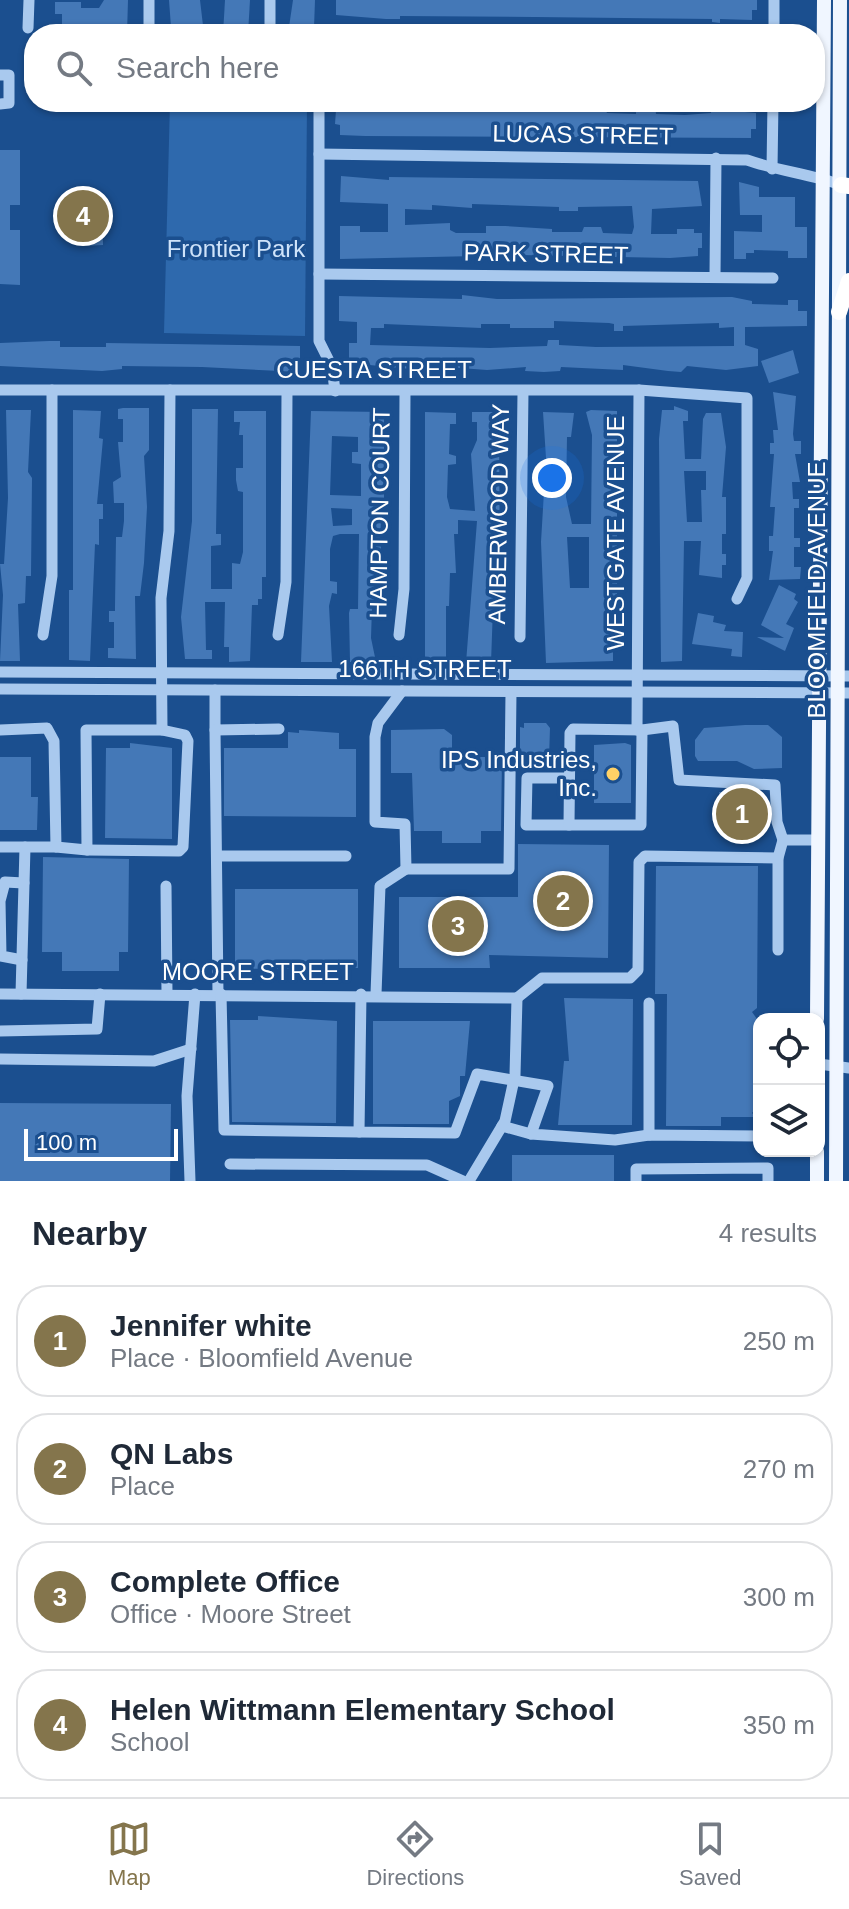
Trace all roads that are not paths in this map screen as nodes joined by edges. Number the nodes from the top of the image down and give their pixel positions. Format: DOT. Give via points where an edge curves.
graph roads {
  1 [pos="29,0"];
  2 [pos="149,0"];
  3 [pos="270,0"];
  4 [pos="774,0"];
  5 [pos="824,0"];
  6 [pos="840,0"];
  7 [pos="28,24"];
  8 [pos="149,24"];
  9 [pos="270,24"];
  10 [pos="774,24"];
  11 [pos="824,24"];
  12 [pos="0,75"];
  13 [pos="0,104"];
  14 [pos="319,112"];
  15 [pos="773,112"];
  16 [pos="823,112"];
  17 [pos="319,154"];
  18 [pos="716,158"];
  19 [pos="772,169"];
  20 [pos="822,178"];
  21 [pos="845,185"];
  22 [pos="319,274"];
  23 [pos="715,277"];
  24 [pos="773,278"];
  25 [pos="849,281"];
  26 [pos="839,312"];
  27 [pos="0,390"];
  28 [pos="52,390"];
  29 [pos="170,390"];
  30 [pos="639,390"];
  31 [pos="335,391"];
  32 [pos="287,392"];
  33 [pos="405,392"];
  34 [pos="523,392"];
  35 [pos="844,587"];
  36 [pos="737,599"];
  37 [pos="43,635"];
  38 [pos="278,635"];
  39 [pos="399,635"];
  40 [pos="520,637"];
  41 [pos="0,672"];
  42 [pos="161,673"];
  43 [pos="637,675"];
  44 [pos="819,676"];
  45 [pos="844,676"];
  46 [pos="0,689"];
  47 [pos="161,690"];
  48 [pos="215,690"];
  49 [pos="402,691"];
  50 [pos="511,692"];
  51 [pos="637,692"];
  52 [pos="819,693"];
  53 [pos="844,693"];
  54 [pos="279,729"];
  55 [pos="0,730"];
  56 [pos="162,730"];
  57 [pos="215,730"];
  58 [pos="640,730"];
  59 [pos="569,778"];
  60 [pos="569,825"];
  61 [pos="783,840"];
  62 [pos="818,840"];
  63 [pos="0,847"];
  64 [pos="25,847"];
  65 [pos="56,847"];
  66 [pos="87,850"];
  67 [pos="217,856"];
  68 [pos="346,856"];
  69 [pos="778,858"];
  70 [pos="406,869"];
  71 [pos="24,883"];
  72 [pos="166,886"];
  73 [pos="778,950"];
  74 [pos="22,960"];
  75 [pos="0,994"];
  76 [pos="21,994"];
  77 [pos="100,994"];
  78 [pos="167,994"];
  79 [pos="195,994"];
  80 [pos="220,994"];
  81 [pos="361,994"];
  82 [pos="376,994"];
  83 [pos="517,998"];
  84 [pos="649,1003"];
  85 [pos="817,1013"];
  86 [pos="0,1031"];
  87 [pos="191,1049"];
  88 [pos="0,1059"];
  89 [pos="845,1064"];
  90 [pos="514,1079"];
  91 [pos="502,1126"];
  92 [pos="359,1132"];
  93 [pos="531,1134"];
  94 [pos="649,1135"];
  95 [pos="753,1136"];
  96 [pos="817,1157"];
  97 [pos="230,1164"];
  98 [pos="190,1181"];
  99 [pos="466,1181"];
  100 [pos="636,1181"];
  101 [pos="768,1181"];
  102 [pos="817,1181"];
  103 [pos="836,1181"];
  1 -- 7 [label="street"];
  2 -- 8 [label="street"];
  3 -- 9 [label="street"];
  4 -- 10 [label="street"];
  5 -- 11 [label="main road, BLOOMFIELD AVENUE"];
  6 -- 21 [label="main road, BLOOMFIELD AVENUE"];
  12 -- 13 [label="street" via="9,75 9,103"];
  14 -- 17 [label="street"];
  15 -- 19 [label="street"];
  16 -- 20 [label="main road, BLOOMFIELD AVENUE"];
  17 -- 18 [label="street, LUCAS STREET"];
  17 -- 22 [label="street"];
  18 -- 19 [label="street, LUCAS STREET" via="747,160"];
  18 -- 23 [label="street"];
  19 -- 20 [label="street, LUCAS STREET"];
  20 -- 21 [label="street, LUCAS STREET"];
  20 -- 44 [label="main road, BLOOMFIELD AVENUE"];
  21 -- 26 [label="main road, BLOOMFIELD AVENUE"];
  22 -- 23 [label="street, PARK STREET"];
  22 -- 31 [label="street" via="319,341 332,367"];
  23 -- 24 [label="street, PARK STREET"];
  25 -- 26 [label="highway"];
  26 -- 35 [label="main road, BLOOMFIELD AVENUE"];
  27 -- 28 [label="street, CUESTA STREET"];
  28 -- 29 [label="street, CUESTA STREET"];
  28 -- 37 [label="street" via="52,576"];
  29 -- 32 [label="street, CUESTA STREET"];
  29 -- 42 [label="street"];
  30 -- 34 [label="street, CUESTA STREET"];
  30 -- 36 [label="street, CUESTA STREET" via="747,398 747,578"];
  30 -- 43 [label="street, WESTGATE AVENUE"];
  31 -- 32 [label="street, CUESTA STREET"];
  31 -- 33 [label="street, CUESTA STREET"];
  32 -- 38 [label="street" via="286,582"];
  33 -- 34 [label="street, CUESTA STREET"];
  33 -- 39 [label="street, HAMPTON COURT"];
  34 -- 40 [label="street, AMBERWOOD WAY"];
  35 -- 45 [label="main road, BLOOMFIELD AVENUE"];
  41 -- 42 [label="street, 166TH STREET"];
  42 -- 43 [label="street, 166TH STREET"];
  42 -- 47 [label="street"];
  43 -- 44 [label="street, 166TH STREET"];
  43 -- 51 [label="street, WESTGATE AVENUE"];
  44 -- 45 [label="street, 166TH STREET"];
  44 -- 52 [label="main road, BLOOMFIELD AVENUE"];
  45 -- 53 [label="main road, BLOOMFIELD AVENUE"];
  46 -- 47 [label="street, 166TH STREET"];
  47 -- 48 [label="street, 166TH STREET"];
  47 -- 56 [label="street"];
  48 -- 49 [label="street, 166TH STREET"];
  48 -- 57 [label="street"];
  49 -- 50 [label="street, 166TH STREET"];
  49 -- 70 [label="street" via="378,723 372,760 375,822 405,824"];
  50 -- 51 [label="street, 166TH STREET"];
  50 -- 70 [label="street" via="509,869"];
  51 -- 52 [label="street, 166TH STREET"];
  51 -- 58 [label="street, WESTGATE AVENUE"];
  52 -- 53 [label="street, 166TH STREET"];
  52 -- 62 [label="main road, BLOOMFIELD AVENUE"];
  53 -- 89 [label="main road, BLOOMFIELD AVENUE"];
  54 -- 57 [label="street"];
  55 -- 65 [label="street" via="47,728 54,741"];
  56 -- 66 [label="street" via="86,730"];
  56 -- 66 [label="street" via="185,735 188,741 183,847"];
  57 -- 67 [label="street"];
  58 -- 59 [label="street" via="573,729"];
  58 -- 60 [label="street, WESTGATE AVENUE" via="641,825"];
  58 -- 61 [label="street" via="677,730 679,780 775,785"];
  59 -- 60 [label="street"];
  59 -- 60 [label="street" via="527,778 526,825"];
  61 -- 62 [label="street"];
  61 -- 69 [label="street"];
  62 -- 85 [label="main road, BLOOMFIELD AVENUE"];
  63 -- 64 [label="street"];
  64 -- 65 [label="street"];
  64 -- 71 [label="street"];
  65 -- 66 [label="street"];
  67 -- 68 [label="street"];
  67 -- 80 [label="street"];
  69 -- 73 [label="street"];
  69 -- 83 [label="street" via="645,856 639,862 638,970 630,978 542,978"];
  70 -- 82 [label="street" via="380,886"];
  71 -- 74 [label="street"];
  71 -- 74 [label="street" via="5,882 0,901 1,956"];
  72 -- 78 [label="street"];
  74 -- 76 [label="street"];
  75 -- 76 [label="street, MOORE STREET"];
  76 -- 77 [label="street, MOORE STREET"];
  77 -- 78 [label="street, MOORE STREET"];
  77 -- 86 [label="street" via="97,1029"];
  78 -- 79 [label="street, MOORE STREET"];
  79 -- 80 [label="street, MOORE STREET"];
  79 -- 87 [label="street"];
  80 -- 81 [label="street, MOORE STREET"];
  80 -- 92 [label="street" via="224,1130"];
  81 -- 82 [label="street, MOORE STREET"];
  81 -- 92 [label="street"];
  82 -- 83 [label="street, MOORE STREET"];
  83 -- 90 [label="street"];
  84 -- 94 [label="street"];
  87 -- 88 [label="street" via="154,1061"];
  87 -- 98 [label="street"];
  89 -- 103 [label="main road, BLOOMFIELD AVENUE"];
  90 -- 91 [label="street"];
  90 -- 92 [label="street" via="477,1074 455,1133"];
  90 -- 93 [label="street" via="548,1086"];
  91 -- 93 [label="street"];
  91 -- 99 [label="street"];
  93 -- 94 [label="street" via="615,1140"];
  94 -- 95 [label="street"];
  96 -- 102 [label="main road"];
  97 -- 99 [label="street" via="427,1165"];
  100 -- 101 [label="street" via="636,1169 768,1168"];
}
